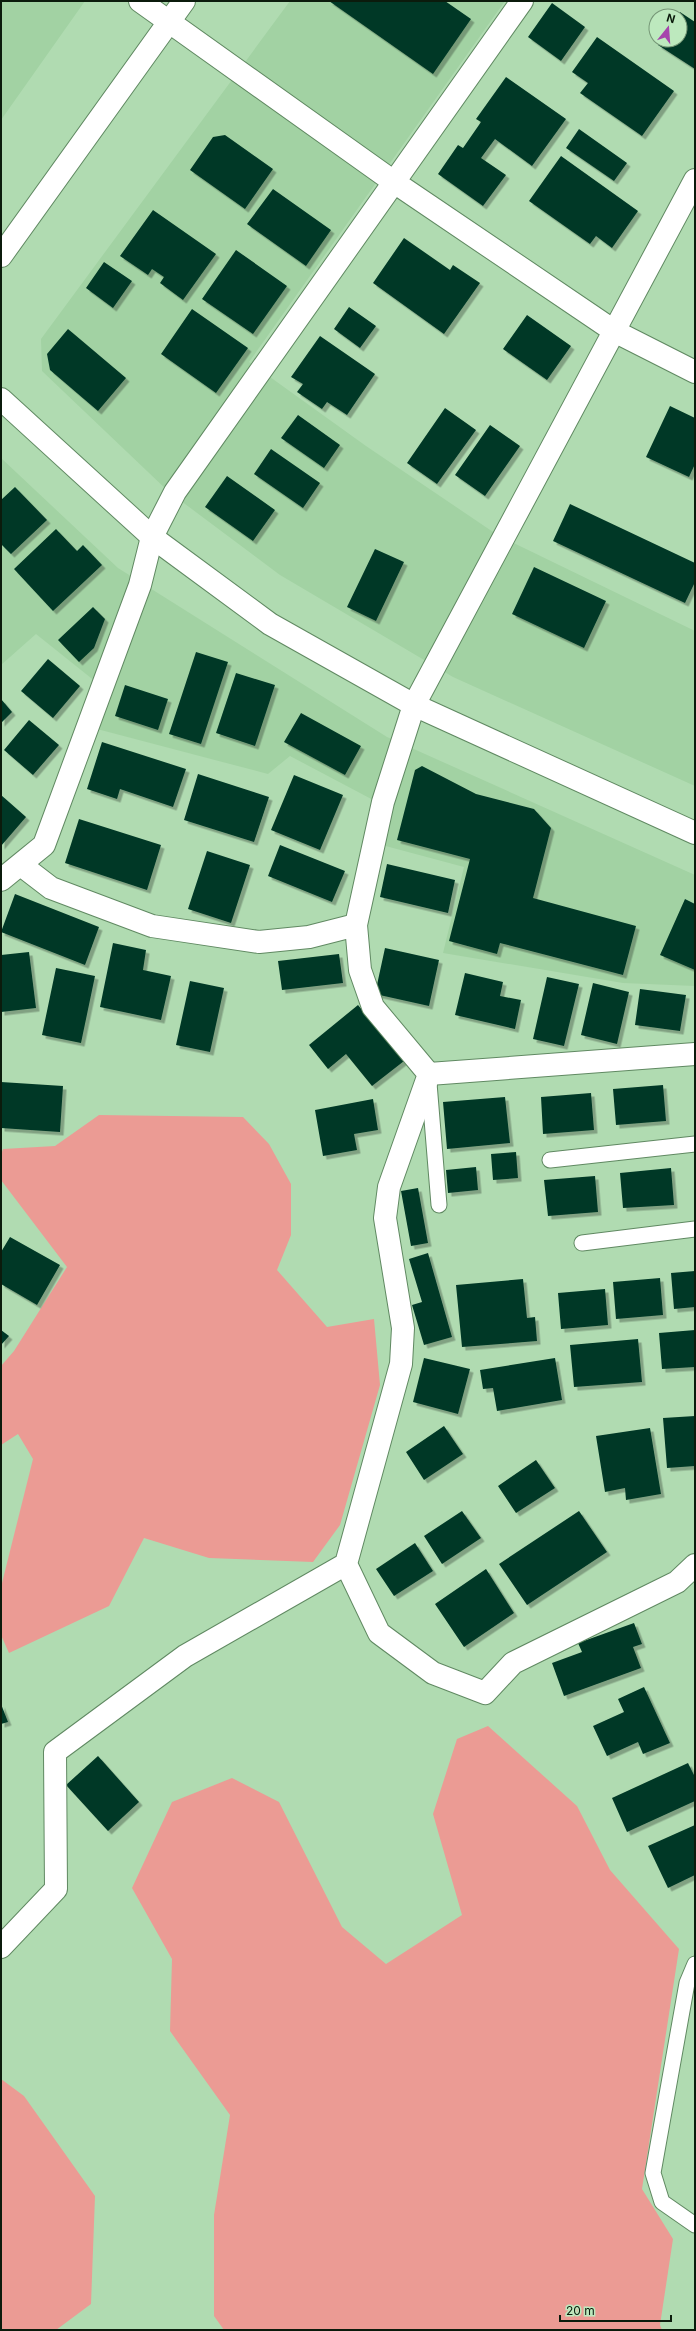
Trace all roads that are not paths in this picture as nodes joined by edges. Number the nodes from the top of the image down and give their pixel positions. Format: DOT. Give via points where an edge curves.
graph roads {
  1 [pos="140,1"];
  2 [pos="184,1"];
  3 [pos="522,1"];
  4 [pos="169,22"];
  5 [pos="695,180"];
  6 [pos="394,182"];
  7 [pos="1,256"];
  8 [pos="614,331"];
  9 [pos="695,372"];
  10 [pos="1,398"];
  11 [pos="152,538"];
  12 [pos="414,705"];
  13 [pos="695,833"];
  14 [pos="21,865"];
  15 [pos="1,880"];
  16 [pos="356,925"];
  17 [pos="695,1054"];
  18 [pos="428,1074"];
  19 [pos="695,1144"];
  20 [pos="550,1160"];
  21 [pos="439,1205"];
  22 [pos="695,1229"];
  23 [pos="582,1243"];
  24 [pos="346,1564"];
  25 [pos="695,1565"];
  26 [pos="1,1947"];
  27 [pos="695,1964"];
  28 [pos="695,2225"];
  1 -- 4 [label="street"];
  2 -- 4 [label="street"];
  3 -- 6 [label="street"];
  4 -- 6 [label="street"];
  4 -- 7 [label="street"];
  5 -- 8 [label="street"];
  6 -- 8 [label="street"];
  6 -- 11 [label="street" via="175,492"];
  8 -- 9 [label="street"];
  8 -- 12 [label="street"];
  10 -- 11 [label="street"];
  11 -- 12 [label="street" via="270,624"];
  11 -- 14 [label="street" via="140,585 44,845"];
  12 -- 13 [label="street"];
  12 -- 16 [label="street" via="383,802"];
  14 -- 15 [label="street"];
  14 -- 16 [label="street" via="51,888 152,926 260,942 310,938"];
  16 -- 18 [label="street" via="360,970 373,1007"];
  17 -- 18 [label="street"];
  18 -- 21 [label="lane"];
  18 -- 24 [label="street" via="389,1187 385,1218 403,1328 401,1364"];
  19 -- 20 [label="lane"];
  22 -- 23 [label="lane"];
  24 -- 25 [label="street" via="379,1633 433,1673 485,1693 512,1664 677,1582"];
  24 -- 26 [label="street" via="186,1656 55,1752 56,1889"];
  27 -- 28 [label="lane" via="686,1983 652,2172 662,2202"];
}
